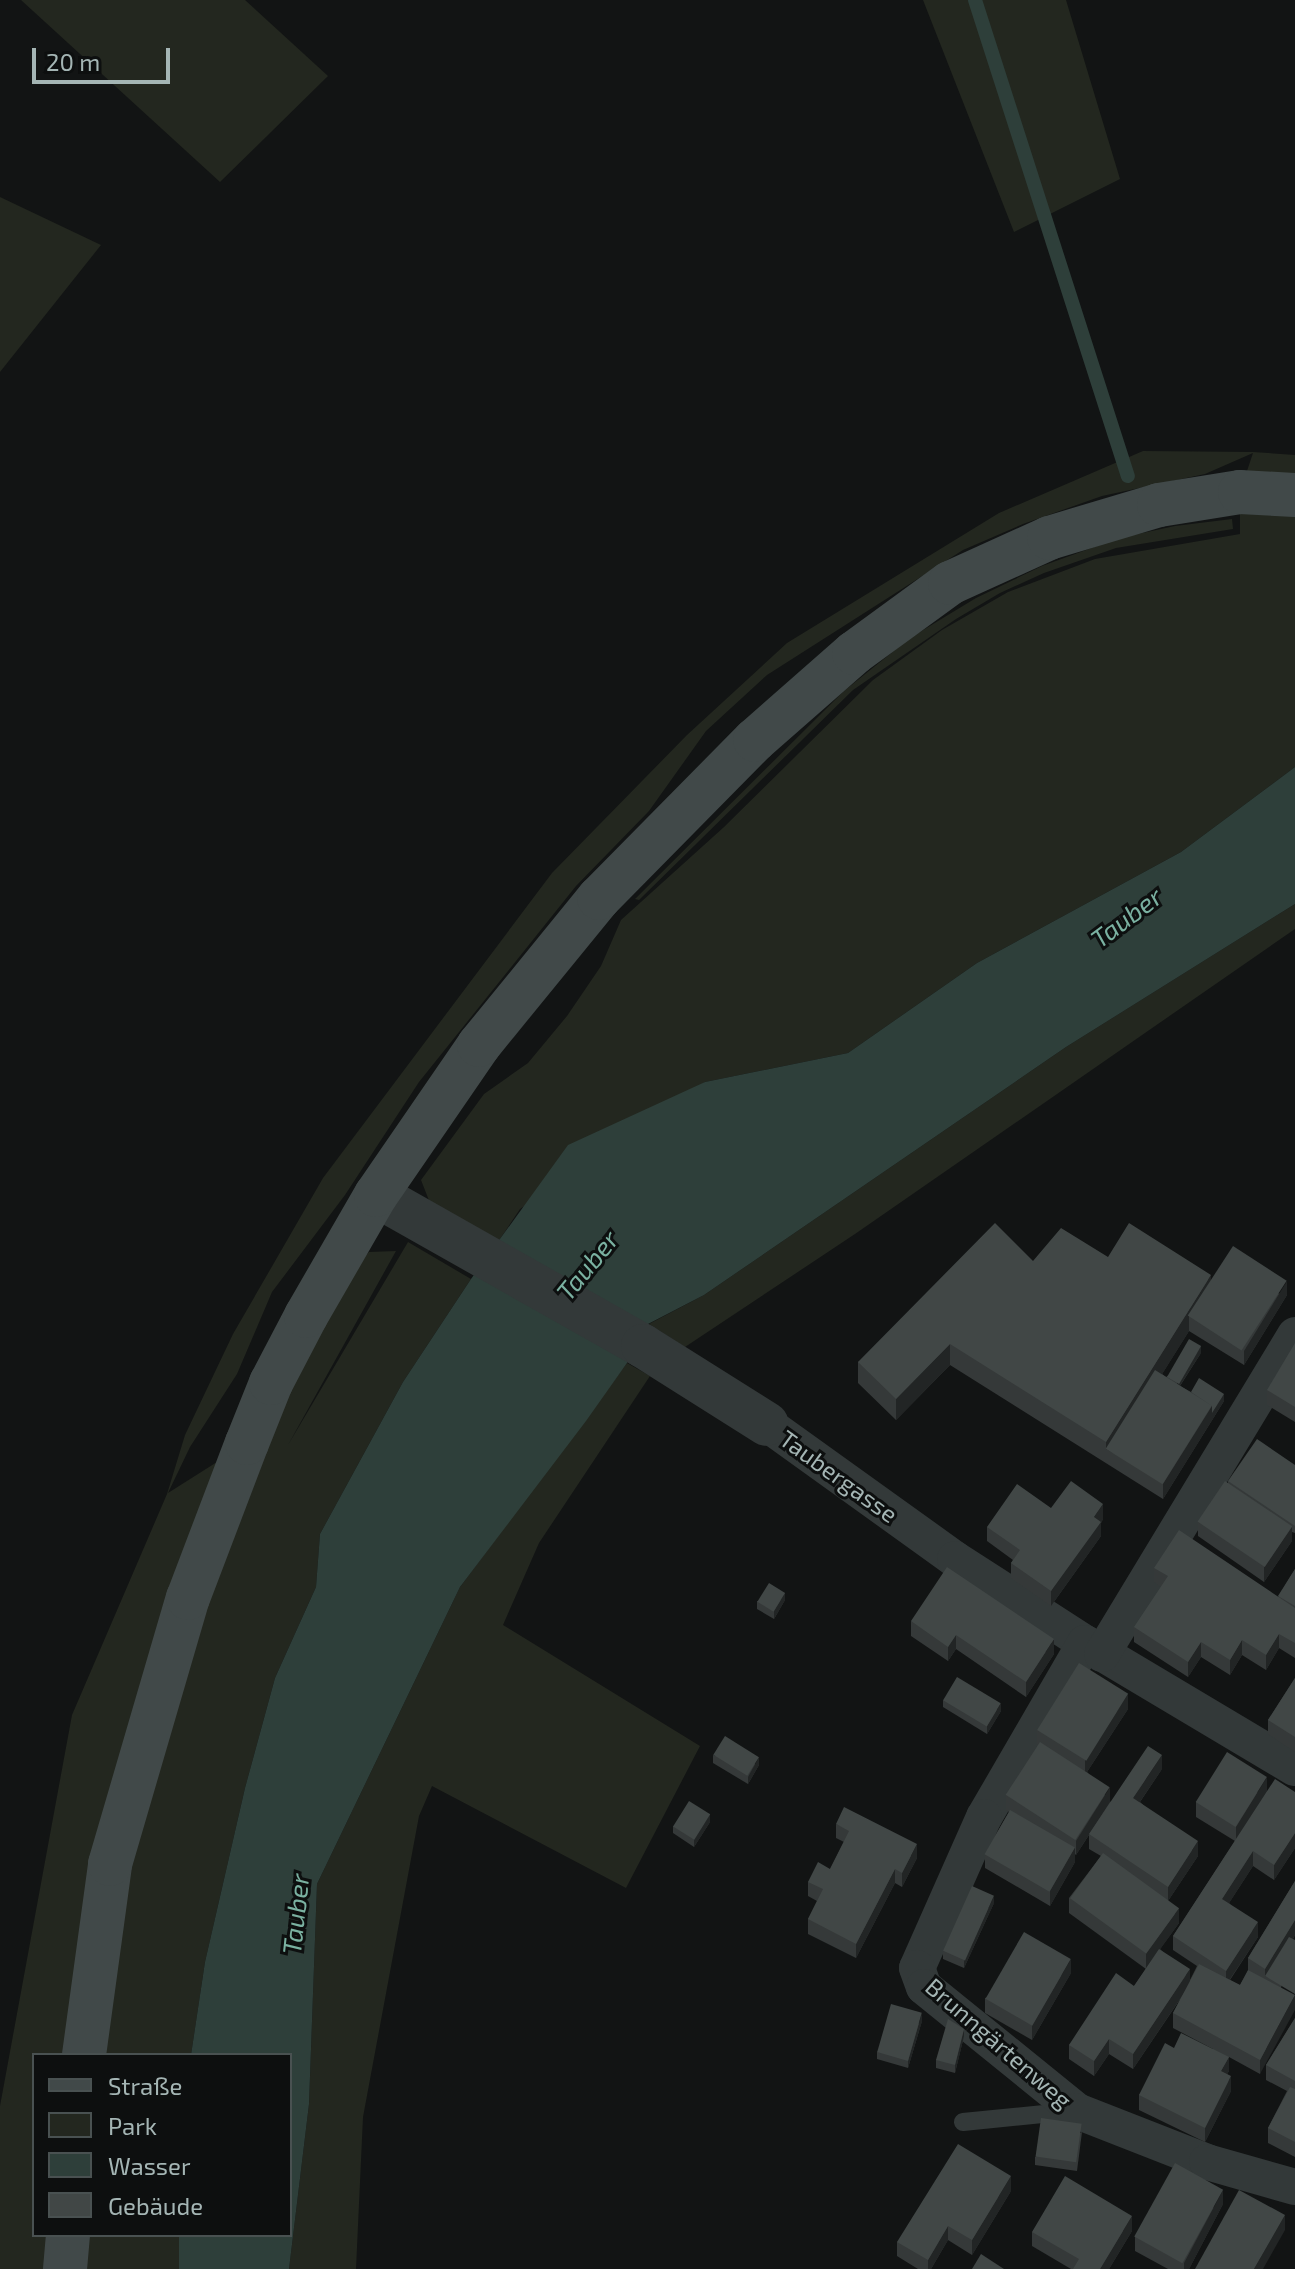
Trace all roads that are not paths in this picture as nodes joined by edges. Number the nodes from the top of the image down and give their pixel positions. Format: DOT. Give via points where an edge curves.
graph roads {
  1 [pos="1295,495"];
  2 [pos="376,1195"];
  3 [pos="1295,1335"];
  4 [pos="767,1424"];
  5 [pos="1093,1648"];
  6 [pos="1295,1768"];
  7 [pos="84,2053"];
  8 [pos="1077,2111"];
  9 [pos="963,2122"];
  10 [pos="1295,2187"];
  11 [pos="68,2237"];
  12 [pos="65,2269"];
  1 -- 2 [label="main road" via="1240,492 1159,505 1049,538 950,583 854,653 755,740 599,898 479,1045"];
  2 -- 4 [label="street, Taubergasse" via="643,1346"];
  2 -- 7 [label="main road" via="271,1383 188,1598 110,1864"];
  3 -- 5 [label="street, Brunngärtenweg"];
  4 -- 5 [label="street, Taubergasse" via="955,1559"];
  5 -- 6 [label="street, Taubergasse"];
  5 -- 8 [label="street, Brunngärtenweg" via="984,1817 917,1968 924,1987"];
  8 -- 9 [label="lane"];
  8 -- 10 [label="street, Brunngärtenweg" via="1207,2162"];
  11 -- 12 [label="main road"];
}
